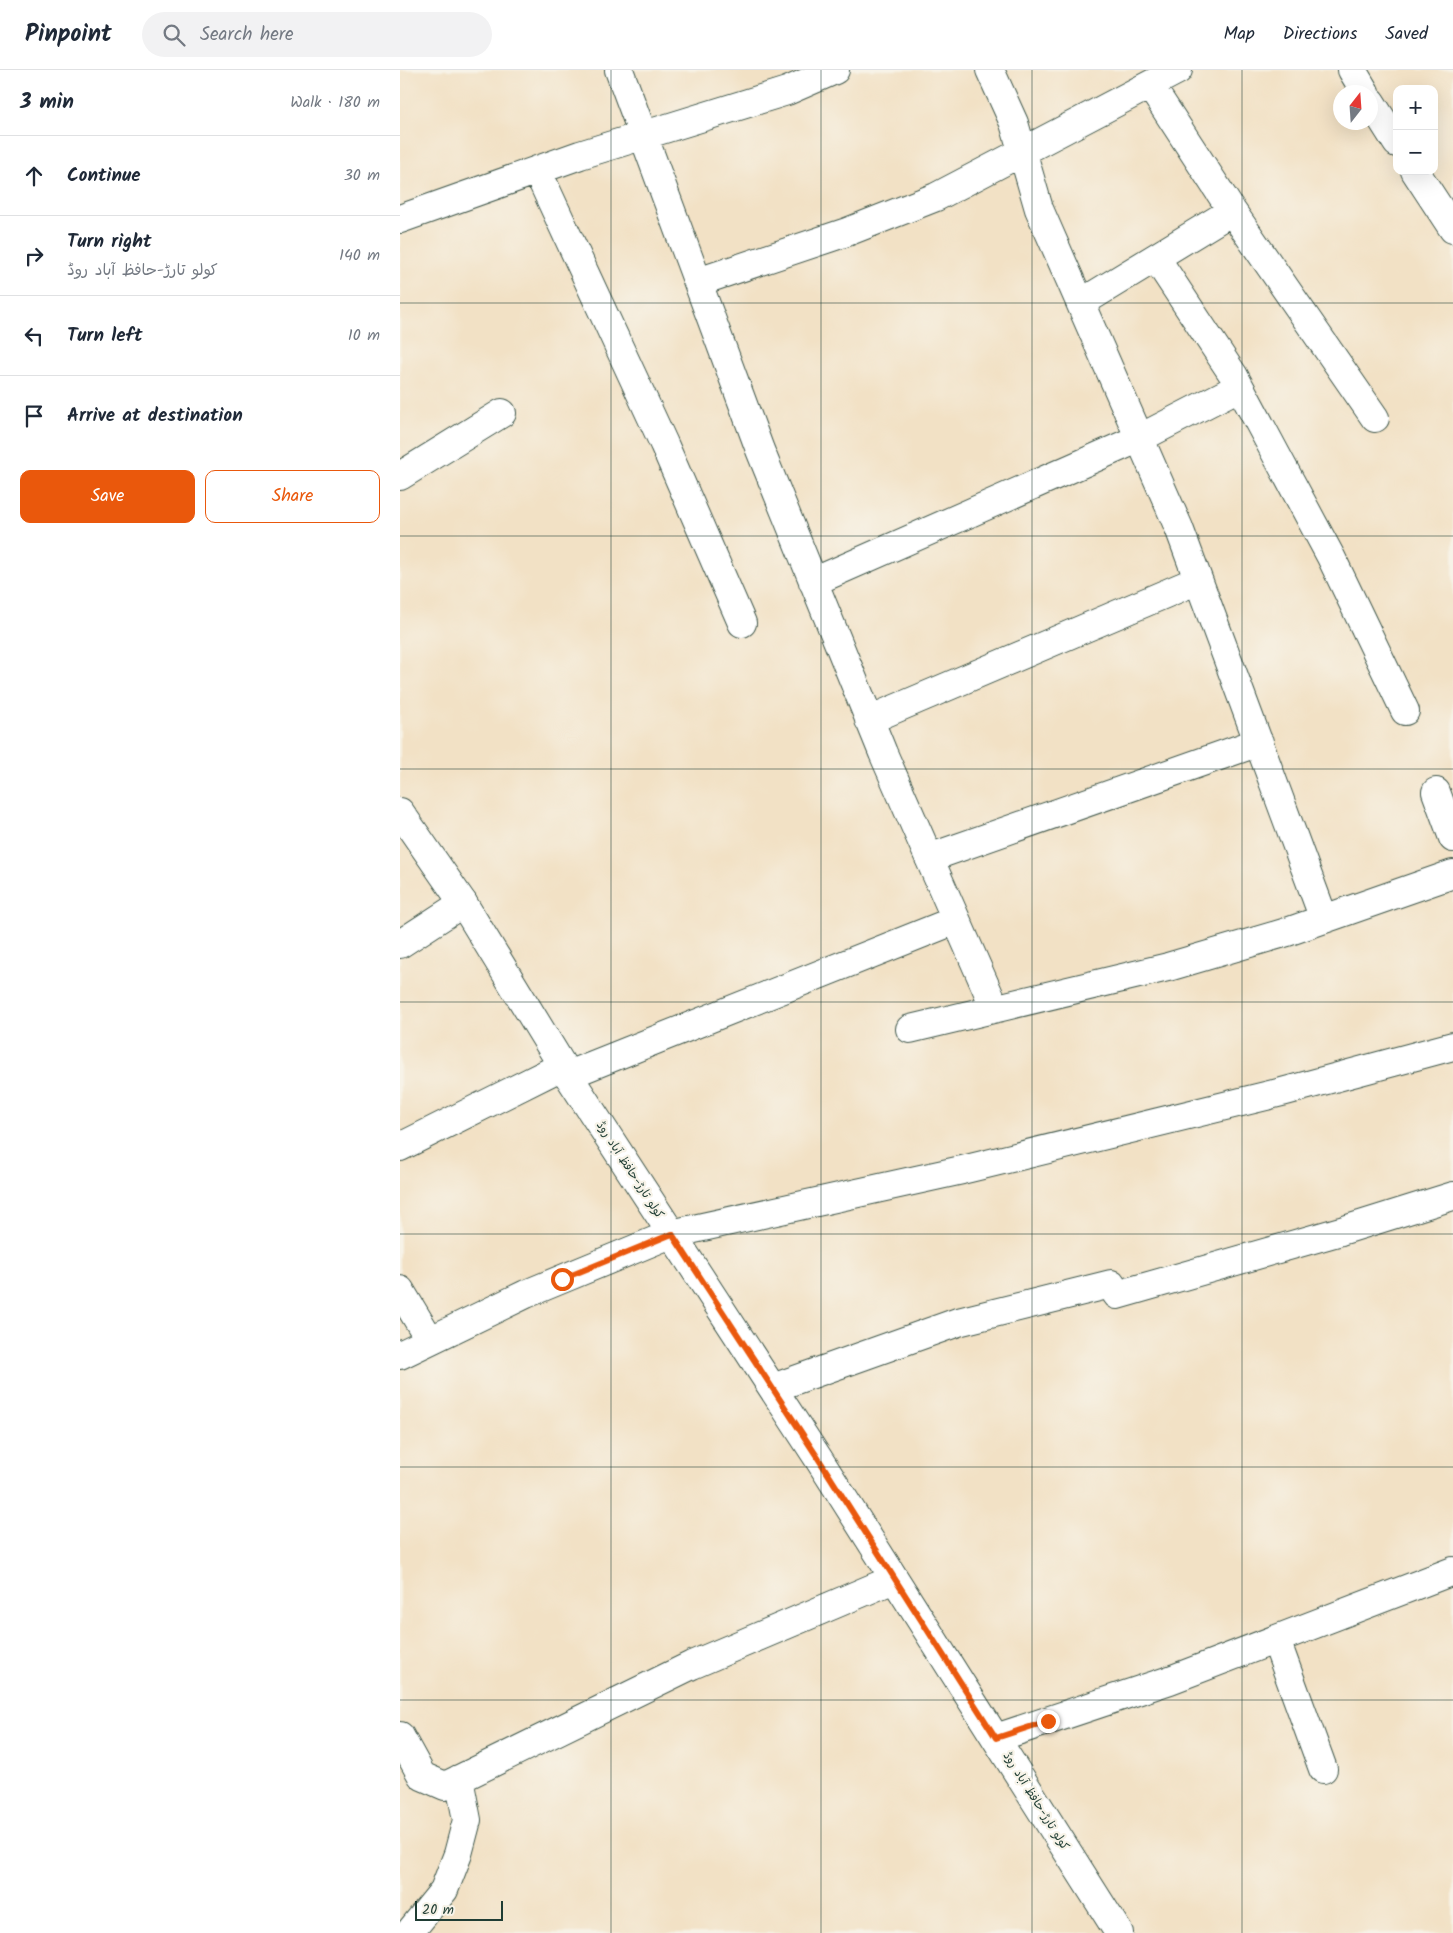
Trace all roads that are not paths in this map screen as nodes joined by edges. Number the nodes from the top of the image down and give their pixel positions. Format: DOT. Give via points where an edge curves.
graph roads {
  1 [pos="619,70"];
  2 [pos="835,70"];
  3 [pos="990,70"];
  4 [pos="1178,70"];
  5 [pos="1352,70"];
  6 [pos="1150,85"];
  7 [pos="1361,85"];
  8 [pos="1378,114"];
  9 [pos="643,136"];
  10 [pos="1393,136"];
  11 [pos="1023,152"];
  12 [pos="537,170"];
  13 [pos="1419,175"];
  14 [pos="1444,202"];
  15 [pos="1232,211"];
  16 [pos="400,219"];
  17 [pos="1453,229"];
  18 [pos="1156,258"];
  19 [pos="698,282"];
  20 [pos="1081,303"];
  21 [pos="1239,387"];
  22 [pos="502,413"];
  23 [pos="1375,418"];
  24 [pos="1140,438"];
  25 [pos="400,476"];
  26 [pos="1198,580"];
  27 [pos="813,582"];
  28 [pos="742,623"];
  29 [pos="1405,711"];
  30 [pos="870,720"];
  31 [pos="1259,742"];
  32 [pos="1436,792"];
  33 [pos="400,812"];
  34 [pos="1453,838"];
  35 [pos="929,858"];
  36 [pos="1453,874"];
  37 [pos="463,903"];
  38 [pos="1324,919"];
  39 [pos="956,920"];
  40 [pos="400,944"];
  41 [pos="995,1008"];
  42 [pos="910,1029"];
  43 [pos="1453,1046"];
  44 [pos="565,1070"];
  45 [pos="400,1147"];
  46 [pos="1453,1196"];
  47 [pos="672,1234"];
  48 [pos="400,1290"];
  49 [pos="430,1340"];
  50 [pos="400,1355"];
  51 [pos="772,1388"];
  52 [pos="1453,1571"];
  53 [pos="894,1579"];
  54 [pos="1276,1640"];
  55 [pos="400,1736"];
  56 [pos="996,1738"];
  57 [pos="1323,1769"];
  58 [pos="459,1779"];
  59 [pos="409,1933"];
  60 [pos="1119,1933"];
  1 -- 9 [label="street"];
  2 -- 9 [label="street" via="786,91"];
  3 -- 11 [label="street"];
  4 -- 6 [label="street"];
  5 -- 7 [label="street"];
  6 -- 11 [label="street"];
  6 -- 15 [label="street"];
  8 -- 10 [label="street"];
  9 -- 12 [label="street"];
  9 -- 19 [label="street"];
  11 -- 19 [label="street" via="936,197 847,232"];
  11 -- 20 [label="street" via="1039,209"];
  12 -- 16 [label="street"];
  12 -- 28 [label="street" via="664,444"];
  13 -- 14 [label="street"];
  14 -- 17 [label="street"];
  15 -- 18 [label="street"];
  15 -- 23 [label="street"];
  18 -- 20 [label="street"];
  18 -- 21 [label="street"];
  19 -- 27 [label="street"];
  20 -- 24 [label="street"];
  21 -- 24 [label="street"];
  21 -- 29 [label="street" via="1331,557"];
  22 -- 25 [label="street"];
  24 -- 26 [label="street"];
  24 -- 27 [label="street"];
  26 -- 30 [label="street"];
  26 -- 31 [label="street"];
  27 -- 30 [label="street"];
  30 -- 35 [label="street"];
  31 -- 35 [label="street"];
  31 -- 38 [label="street"];
  32 -- 34 [label="street"];
  33 -- 37 [label="street, کولو تارڑ-حافظ آباد روڈ"];
  35 -- 39 [label="street"];
  36 -- 38 [label="street"];
  37 -- 40 [label="street"];
  37 -- 44 [label="street, کولو تارڑ-حافظ آباد روڈ"];
  38 -- 41 [label="street" via="1168,966"];
  39 -- 41 [label="street"];
  39 -- 44 [label="street"];
  41 -- 42 [label="street"];
  43 -- 47 [label="street" via="1282,1092 962,1170"];
  44 -- 45 [label="street"];
  44 -- 47 [label="street, کولو تارڑ-حافظ آباد روڈ"];
  46 -- 51 [label="street" via="1117,1295 1111,1284 958,1322"];
  47 -- 49 [label="street" via="526,1294"];
  47 -- 51 [label="street, کولو تارڑ-حافظ آباد روڈ"];
  48 -- 49 [label="street"];
  49 -- 50 [label="street"];
  51 -- 53 [label="street, کولو تارڑ-حافظ آباد روڈ"];
  52 -- 54 [label="street"];
  53 -- 56 [label="street, کولو تارڑ-حافظ آباد روڈ"];
  53 -- 58 [label="street" via="692,1665"];
  54 -- 56 [label="street" via="1170,1680"];
  54 -- 57 [label="street"];
  55 -- 58 [label="street" via="422,1776 445,1786"];
  56 -- 60 [label="street, کولو تارڑ-حافظ آباد روڈ"];
  58 -- 59 [label="street" via="467,1820 458,1854 444,1890"];
}
